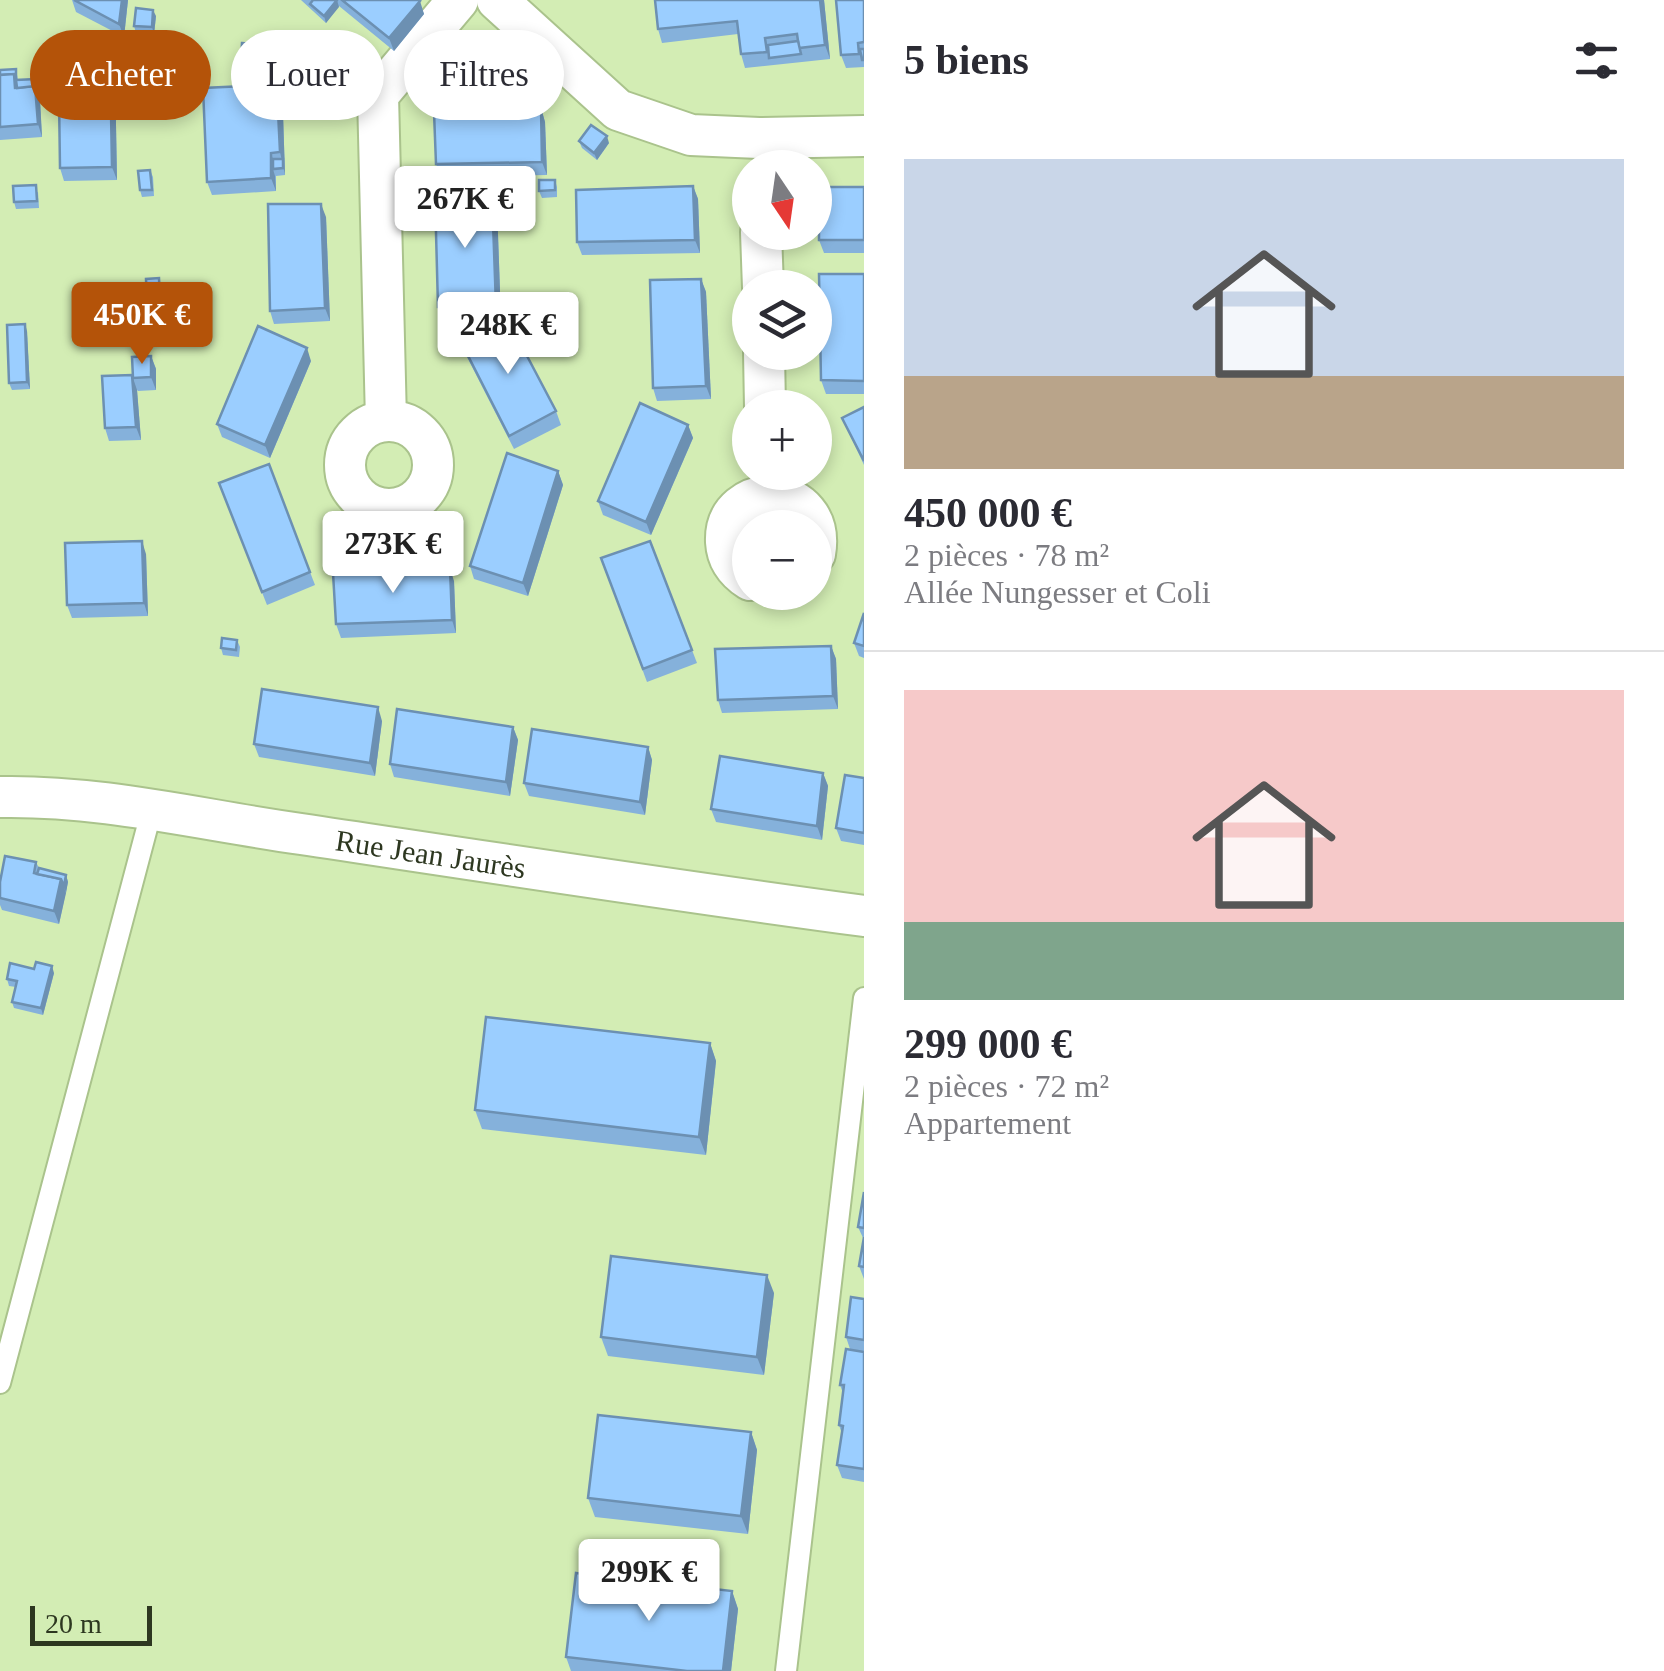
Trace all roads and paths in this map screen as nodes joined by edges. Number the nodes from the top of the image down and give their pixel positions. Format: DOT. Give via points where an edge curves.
graph roads {
  1 [pos="458,0"];
  2 [pos="496,0"];
  3 [pos="864,136"];
  4 [pos="748,150"];
  5 [pos="778,150"];
  6 [pos="386,421"];
  7 [pos="760,490"];
  8 [pos="774,490"];
  9 [pos="739,510"];
  10 [pos="805,510"];
  11 [pos="732,522"];
  12 [pos="732,563"];
  13 [pos="0,797"];
  14 [pos="152,809"];
  15 [pos="864,916"];
  16 [pos="864,998"];
  17 [pos="0,1383"];
  18 [pos="786,1671"];
  1 -- 6 [label="street" via="378,95"];
  2 -- 4 [label="street" via="618,110"];
  3 -- 5 [label="street"];
  7 -- 9 [label="street"];
  8 -- 10 [label="street"];
  11 -- 12 [label="street" via="726,532"];
  13 -- 14 [label="street, Rue Jean Jaurès"];
  14 -- 15 [label="street, Rue Jean Jaurès"];
  14 -- 17 [label="lane"];
  16 -- 18 [label="lane"];
}
